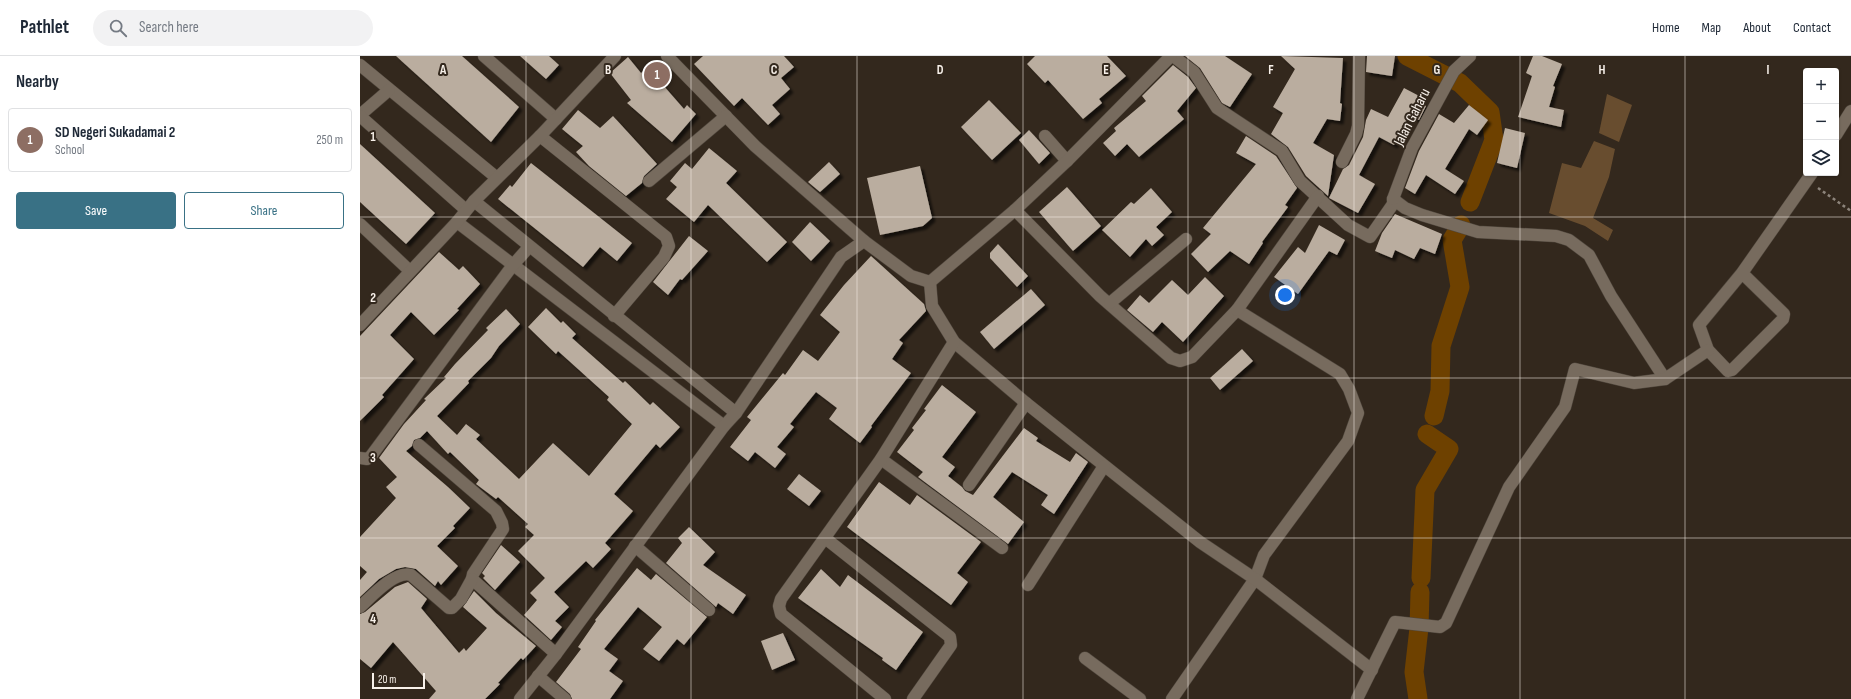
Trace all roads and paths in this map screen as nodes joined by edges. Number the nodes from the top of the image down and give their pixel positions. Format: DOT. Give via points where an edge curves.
graph roads {
  1 [pos="484,56"];
  2 [pos="615,56"];
  3 [pos="1172,56"];
  4 [pos="1360,56"];
  5 [pos="1470,56"];
  6 [pos="676,59"];
  7 [pos="360,65"];
  8 [pos="390,90"];
  9 [pos="1851,111"];
  10 [pos="360,116"];
  11 [pos="726,116"];
  12 [pos="556,118"];
  13 [pos="1839,130"];
  14 [pos="540,136"];
  15 [pos="1045,136"];
  16 [pos="1067,161"];
  17 [pos="1342,162"];
  18 [pos="1810,176"];
  19 [pos="497,178"];
  20 [pos="649,181"];
  21 [pos="1818,188"];
  22 [pos="1318,196"];
  23 [pos="1393,199"];
  24 [pos="470,206"];
  25 [pos="1015,210"];
  26 [pos="1851,211"];
  27 [pos="457,222"];
  28 [pos="360,224"];
  29 [pos="1186,239"];
  30 [pos="864,241"];
  31 [pos="529,247"];
  32 [pos="513,265"];
  33 [pos="410,271"];
  34 [pos="1742,273"];
  35 [pos="930,282"];
  36 [pos="1110,303"];
  37 [pos="1238,310"];
  38 [pos="614,316"];
  39 [pos="360,325"];
  40 [pos="637,334"];
  41 [pos="954,342"];
  42 [pos="1708,350"];
  43 [pos="626,351"];
  44 [pos="1665,378"];
  45 [pos="1026,403"];
  46 [pos="736,413"];
  47 [pos="724,426"];
  48 [pos="419,445"];
  49 [pos="360,458"];
  50 [pos="880,459"];
  51 [pos="1104,466"];
  52 [pos="969,485"];
  53 [pos="825,538"];
  54 [pos="635,546"];
  55 [pos="1002,548"];
  56 [pos="472,579"];
  57 [pos="1256,579"];
  58 [pos="1028,585"];
  59 [pos="360,607"];
  60 [pos="709,610"];
  61 [pos="556,654"];
  62 [pos="1085,658"];
  63 [pos="1372,670"];
  64 [pos="538,676"];
  65 [pos="520,699"];
  66 [pos="565,699"];
  67 [pos="885,699"];
  68 [pos="913,699"];
  69 [pos="1140,699"];
  70 [pos="1172,699"];
  71 [pos="1357,699"];
  1 -- 12 [label="street"];
  2 -- 12 [label="street"];
  3 -- 16 [label="street"];
  3 -- 22 [label="street" via="1194,72 1217,108 1282,151 1300,181"];
  4 -- 17 [label="street" via="1358,126"];
  5 -- 23 [label="street, Jalan Gaharu" via="1454,71 1412,148"];
  6 -- 11 [label="street"];
  7 -- 8 [label="street"];
  8 -- 10 [label="street"];
  8 -- 19 [label="street"];
  9 -- 13 [label="street"];
  10 -- 24 [label="street"];
  11 -- 20 [label="street"];
  11 -- 30 [label="street" via="761,152"];
  12 -- 14 [label="street"];
  14 -- 19 [label="street"];
  14 -- 38 [label="street" via="666,237 669,246 664,257"];
  15 -- 16 [label="street"];
  16 -- 25 [label="street"];
  18 -- 34 [label="street"];
  19 -- 24 [label="street"];
  21 -- 26 [label="path"];
  22 -- 23 [label="street, Jalan Gaharu" via="1348,225 1370,237 1393,204"];
  22 -- 37 [label="street"];
  23 -- 44 [label="street" via="1411,211 1478,232 1556,236 1569,240 1589,255 1611,296"];
  24 -- 27 [label="street"];
  24 -- 31 [label="street"];
  25 -- 35 [label="street"];
  25 -- 36 [label="street"];
  27 -- 32 [label="street"];
  27 -- 33 [label="street"];
  28 -- 33 [label="street"];
  29 -- 36 [label="street"];
  30 -- 35 [label="street" via="911,276"];
  30 -- 46 [label="street" via="841,257"];
  31 -- 32 [label="street"];
  31 -- 38 [label="street"];
  32 -- 43 [label="street"];
  32 -- 49 [label="street" via="371,456 367,459"];
  33 -- 39 [label="street"];
  34 -- 42 [label="street" via="1699,325"];
  34 -- 42 [label="street" via="1784,314 1783,319 1732,370 1728,371"];
  35 -- 41 [label="street" via="932,306"];
  36 -- 37 [label="street" via="1171,358 1180,361 1192,357"];
  37 -- 57 [label="street" via="1340,374 1358,413 1348,441 1264,555"];
  38 -- 40 [label="street"];
  40 -- 43 [label="street"];
  40 -- 46 [label="street"];
  41 -- 45 [label="street"];
  41 -- 50 [label="street"];
  42 -- 44 [label="street"];
  43 -- 47 [label="street"];
  44 -- 63 [label="street" via="1634,383 1576,369 1565,407 1509,487 1446,624 1440,627 1395,622"];
  45 -- 51 [label="street"];
  45 -- 52 [label="street"];
  46 -- 47 [label="street"];
  47 -- 54 [label="street"];
  48 -- 56 [label="street" via="496,511 502,523 503,529"];
  50 -- 53 [label="street"];
  50 -- 55 [label="street"];
  51 -- 57 [label="street" via="1200,542"];
  51 -- 58 [label="street"];
  53 -- 67 [label="street" via="781,599 781,614"];
  53 -- 68 [label="street" via="950,637 951,645"];
  54 -- 60 [label="street"];
  54 -- 61 [label="street"];
  56 -- 59 [label="street" via="461,599 452,608 407,574 393,578"];
  56 -- 61 [label="street"];
  57 -- 63 [label="street"];
  57 -- 70 [label="street"];
  61 -- 64 [label="street"];
  62 -- 69 [label="street"];
  63 -- 71 [label="street"];
  64 -- 65 [label="street"];
  64 -- 66 [label="street"];
}
